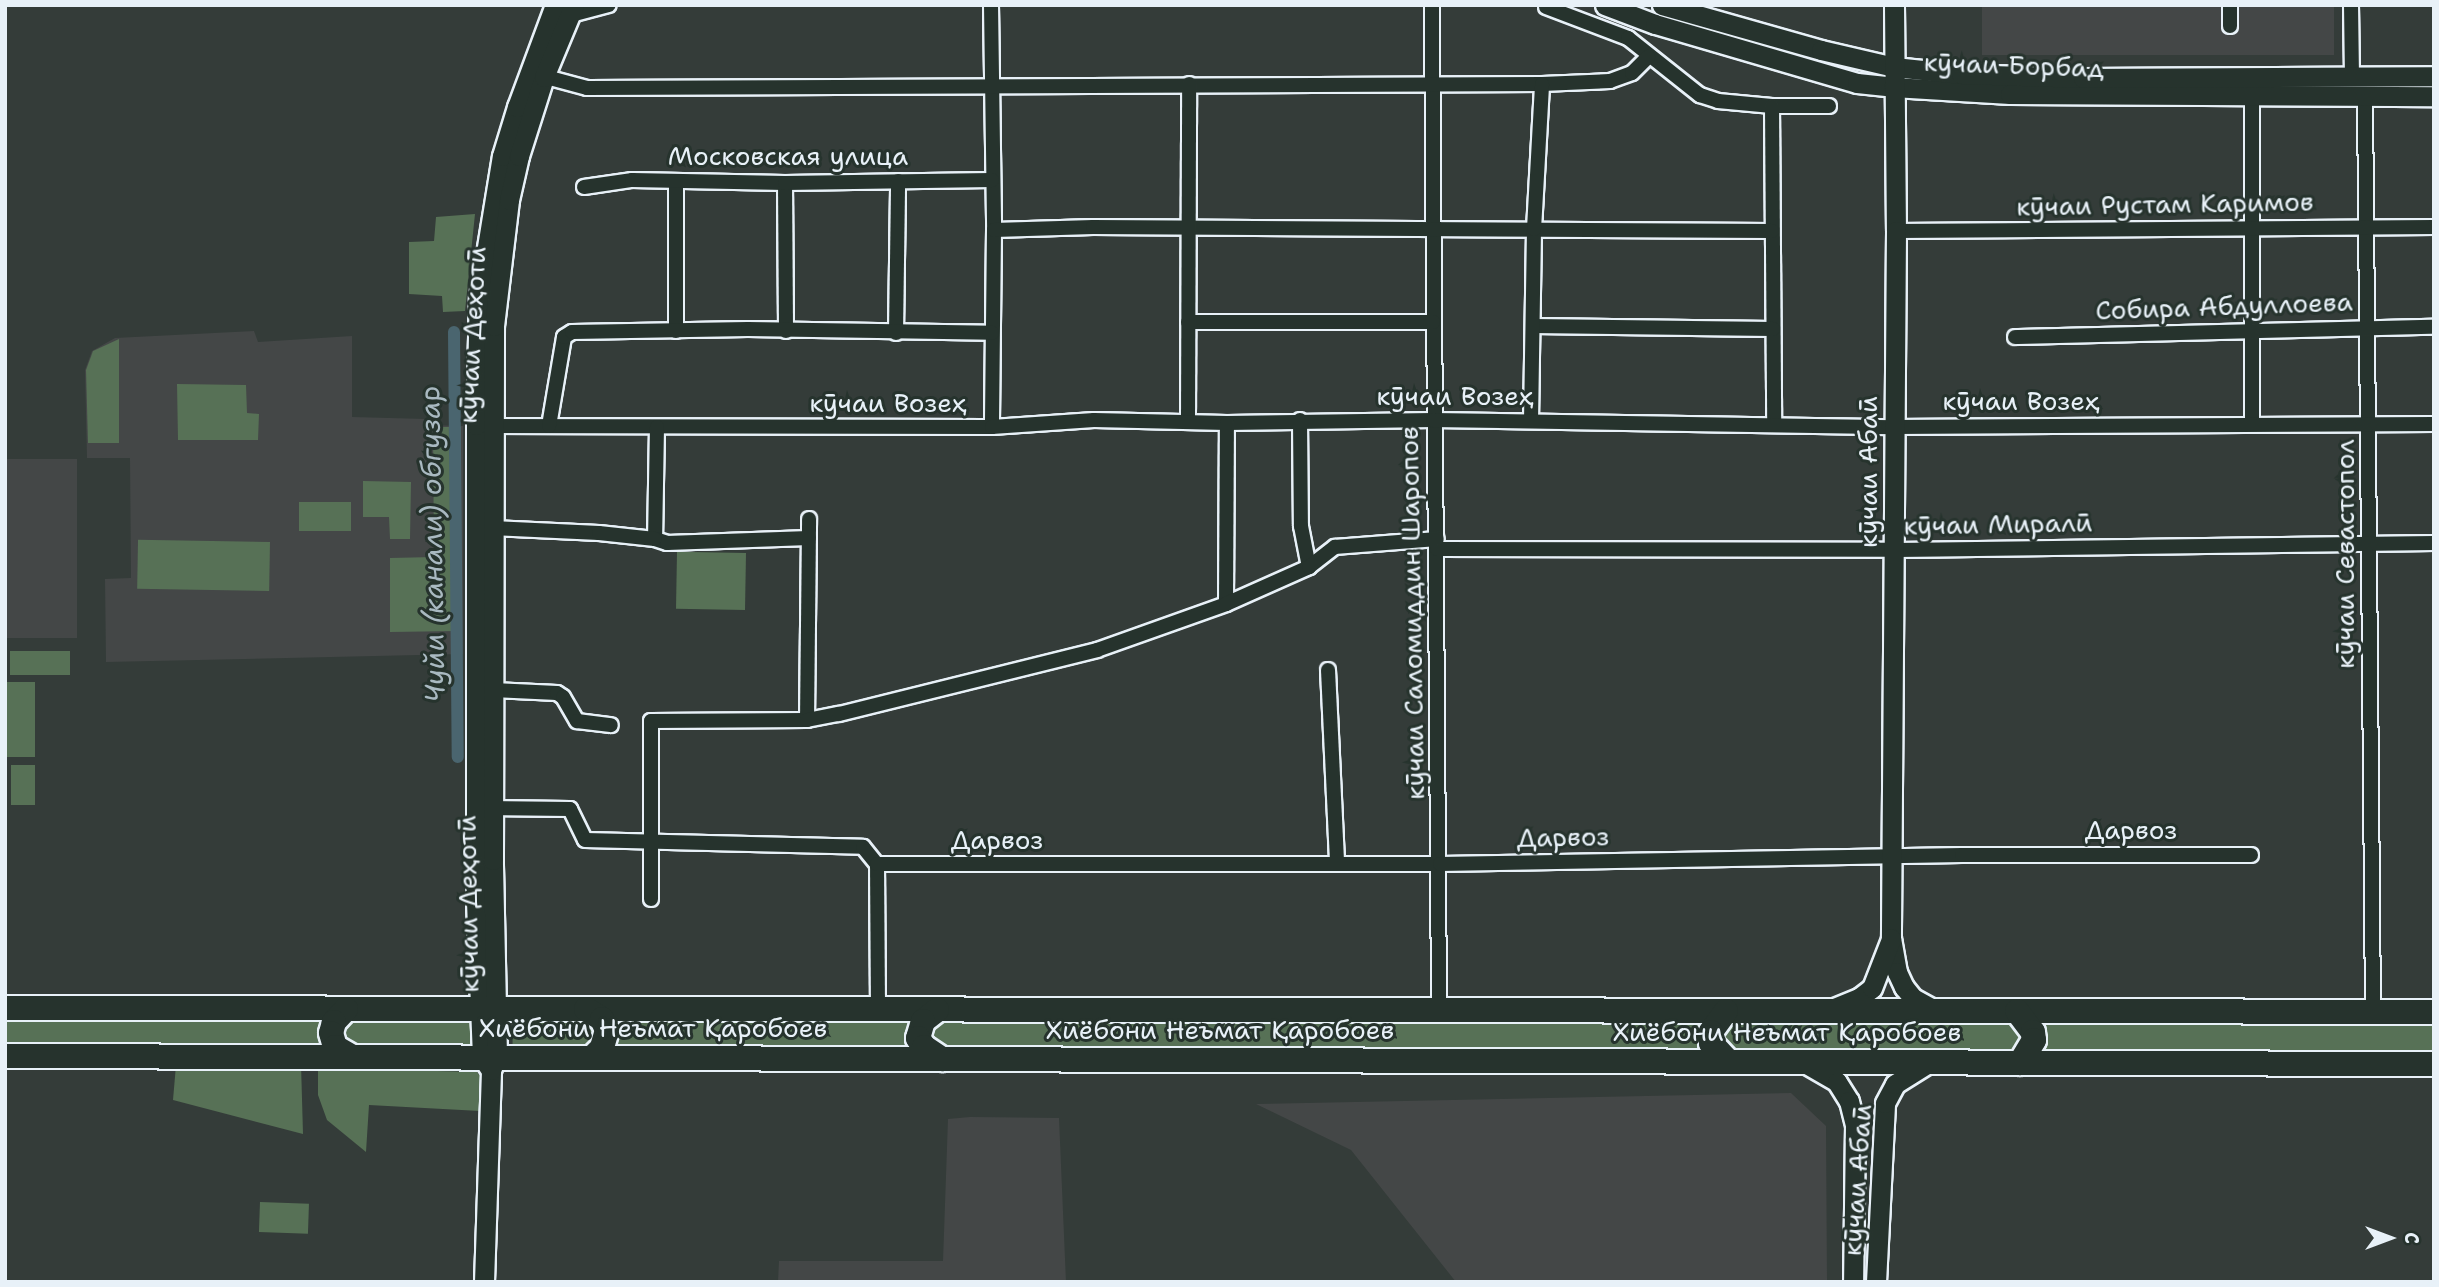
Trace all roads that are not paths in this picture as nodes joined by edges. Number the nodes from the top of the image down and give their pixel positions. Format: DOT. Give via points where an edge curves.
graph roads {
  1 [pos="609,5"];
  2 [pos="991,5"];
  3 [pos="1432,5"];
  4 [pos="1605,5"];
  5 [pos="1662,5"];
  6 [pos="1894,5"];
  7 [pos="2230,5"];
  8 [pos="2351,5"];
  9 [pos="1546,7"];
  10 [pos="567,8"];
  11 [pos="2230,26"];
  12 [pos="1648,57"];
  13 [pos="1894,67"];
  14 [pos="537,75"];
  15 [pos="2434,76"];
  16 [pos="2352,77"];
  17 [pos="1432,83"];
  18 [pos="1188,84"];
  19 [pos="1542,84"];
  20 [pos="991,85"];
  21 [pos="1893,87"];
  22 [pos="2252,95"];
  23 [pos="2365,96"];
  24 [pos="2434,96"];
  25 [pos="1772,106"];
  26 [pos="1829,106"];
  27 [pos="992,180"];
  28 [pos="676,181"];
  29 [pos="898,181"];
  30 [pos="785,183"];
  31 [pos="584,187"];
  32 [pos="2367,227"];
  33 [pos="2434,227"];
  34 [pos="1187,228"];
  35 [pos="2254,228"];
  36 [pos="1433,229"];
  37 [pos="1534,229"];
  38 [pos="994,230"];
  39 [pos="1772,231"];
  40 [pos="1896,231"];
  41 [pos="1188,322"];
  42 [pos="1433,323"];
  43 [pos="1533,326"];
  44 [pos="2369,326"];
  45 [pos="2434,327"];
  46 [pos="1773,329"];
  47 [pos="2254,330"];
  48 [pos="677,331"];
  49 [pos="786,331"];
  50 [pos="896,333"];
  51 [pos="992,334"];
  52 [pos="2015,337"];
  53 [pos="1433,420"];
  54 [pos="1188,421"];
  55 [pos="1300,421"];
  56 [pos="1531,421"];
  57 [pos="1227,423"];
  58 [pos="2252,424"];
  59 [pos="2370,424"];
  60 [pos="2434,424"];
  61 [pos="1774,425"];
  62 [pos="484,426"];
  63 [pos="549,426"];
  64 [pos="657,427"];
  65 [pos="992,427"];
  66 [pos="1894,427"];
  67 [pos="809,519"];
  68 [pos="492,528"];
  69 [pos="809,538"];
  70 [pos="655,539"];
  71 [pos="2434,543"];
  72 [pos="1437,544"];
  73 [pos="2368,545"];
  74 [pos="1895,550"];
  75 [pos="1309,566"];
  76 [pos="1226,604"];
  77 [pos="1328,670"];
  78 [pos="493,690"];
  79 [pos="807,720"];
  80 [pos="611,725"];
  81 [pos="485,807"];
  82 [pos="651,840"];
  83 [pos="2251,855"];
  84 [pos="1893,856"];
  85 [pos="877,864"];
  86 [pos="1337,864"];
  87 [pos="1440,864"];
  88 [pos="651,899"];
  89 [pos="1891,938"];
  90 [pos="5,1008"];
  91 [pos="346,1009"];
  92 [pos="488,1009"];
  93 [pos="586,1009"];
  94 [pos="878,1009"];
  95 [pos="937,1010"];
  96 [pos="1439,1010"];
  97 [pos="1726,1011"];
  98 [pos="1828,1011"];
  99 [pos="1937,1011"];
  100 [pos="2017,1011"];
  101 [pos="2373,1012"];
  102 [pos="2434,1012"];
  103 [pos="5,1056"];
  104 [pos="594,1056"];
  105 [pos="352,1057"];
  106 [pos="942,1059"];
  107 [pos="490,1061"];
  108 [pos="1802,1061"];
  109 [pos="1729,1062"];
  110 [pos="1931,1062"];
  111 [pos="2020,1062"];
  112 [pos="2434,1064"];
  113 [pos="484,1282"];
  114 [pos="1853,1282"];
  115 [pos="1876,1282"];
  1 -- 10 [label="street"];
  2 -- 20 [label="street"];
  3 -- 17 [label="street, кӯчаи Саломиддин Шаропов"];
  4 -- 21 [label="street, кӯчаи Борбад" via="1857,83"];
  5 -- 13 [label="street, кӯчаи Борбад"];
  6 -- 13 [label="street, кӯчаи Абаӣ"];
  7 -- 11 [label="street"];
  8 -- 16 [label="street"];
  9 -- 12 [label="street" via="1628,38"];
  10 -- 14 [label="street, кӯчаи Деҳотӣ"];
  12 -- 19 [label="street" via="1632,73 1610,81"];
  12 -- 25 [label="street" via="1700,95"];
  13 -- 16 [label="street, кӯчаи Борбад" via="2083,78"];
  13 -- 21 [label="street, кӯчаи Абаӣ"];
  14 -- 20 [label="street" via="587,88"];
  14 -- 62 [label="street, кӯчаи Деҳотӣ" via="502,156 491,213 480,296"];
  15 -- 16 [label="street, кӯчаи Борбад"];
  17 -- 18 [label="street"];
  17 -- 19 [label="street"];
  17 -- 36 [label="street, кӯчаи Саломиддин Шаропов"];
  18 -- 20 [label="street"];
  18 -- 34 [label="street"];
  19 -- 37 [label="street"];
  20 -- 27 [label="street"];
  21 -- 22 [label="street, кӯчаи Борбад" via="2010,94"];
  21 -- 40 [label="street, кӯчаи Абаӣ"];
  22 -- 23 [label="street, кӯчаи Борбад"];
  22 -- 35 [label="street"];
  23 -- 24 [label="street, кӯчаи Борбад"];
  23 -- 32 [label="street, кӯчаи Севастопол"];
  25 -- 26 [label="street"];
  25 -- 39 [label="street"];
  27 -- 29 [label="street, Московская улица"];
  27 -- 38 [label="street"];
  28 -- 30 [label="street, Московская улица"];
  28 -- 31 [label="street, Московская улица" via="632,180"];
  28 -- 48 [label="street"];
  29 -- 30 [label="street, Московская улица"];
  29 -- 50 [label="street"];
  30 -- 49 [label="street"];
  32 -- 33 [label="street, кӯчаи Рустам Каримов"];
  32 -- 35 [label="street, кӯчаи Рустам Каримов"];
  32 -- 44 [label="street, кӯчаи Севастопол"];
  34 -- 36 [label="street"];
  34 -- 38 [label="street"];
  34 -- 41 [label="street"];
  35 -- 40 [label="street, кӯчаи Рустам Каримов"];
  35 -- 47 [label="street"];
  36 -- 37 [label="street"];
  36 -- 42 [label="street, кӯчаи Саломиддин Шаропов"];
  37 -- 39 [label="street"];
  37 -- 43 [label="street"];
  38 -- 51 [label="street"];
  39 -- 46 [label="street"];
  40 -- 66 [label="street, кӯчаи Абаӣ"];
  41 -- 42 [label="street"];
  41 -- 54 [label="street"];
  42 -- 53 [label="street, кӯчаи Саломиддин Шаропов"];
  43 -- 46 [label="street"];
  43 -- 56 [label="street"];
  44 -- 45 [label="street, Собира Абдуллоева"];
  44 -- 47 [label="street, Собира Абдуллоева"];
  44 -- 59 [label="street, кӯчаи Севастопол"];
  46 -- 61 [label="street"];
  47 -- 52 [label="street, Собира Абдуллоева"];
  47 -- 58 [label="street"];
  48 -- 49 [label="street"];
  48 -- 63 [label="street" via="567,334"];
  49 -- 50 [label="street"];
  50 -- 51 [label="street"];
  51 -- 65 [label="street"];
  53 -- 55 [label="street, кӯчаи Возеҳ"];
  53 -- 56 [label="street, кӯчаи Возеҳ"];
  53 -- 72 [label="street, кӯчаи Саломиддин Шаропов"];
  54 -- 57 [label="street, кӯчаи Возеҳ"];
  54 -- 65 [label="street, кӯчаи Возеҳ" via="1094,420"];
  55 -- 57 [label="street, кӯчаи Возеҳ"];
  55 -- 75 [label="street" via="1301,526"];
  56 -- 61 [label="street, кӯчаи Возеҳ"];
  57 -- 76 [label="street"];
  58 -- 59 [label="street, кӯчаи Возеҳ"];
  58 -- 66 [label="street, кӯчаи Возеҳ"];
  59 -- 60 [label="street, кӯчаи Возеҳ"];
  59 -- 73 [label="street, кӯчаи Севастопол"];
  61 -- 66 [label="street, кӯчаи Возеҳ"];
  62 -- 63 [label="street, кӯчаи Возеҳ"];
  62 -- 68 [label="street, кӯчаи Деҳотӣ"];
  62 -- 81 [label="street, кӯчаи Деҳотӣ"];
  63 -- 64 [label="street, кӯчаи Возеҳ"];
  64 -- 65 [label="street, кӯчаи Возеҳ"];
  64 -- 70 [label="street"];
  66 -- 74 [label="street, кӯчаи Абаӣ"];
  67 -- 69 [label="street"];
  68 -- 70 [label="street"];
  68 -- 78 [label="street, кӯчаи Деҳотӣ"];
  69 -- 70 [label="street" via="667,543"];
  69 -- 79 [label="street"];
  71 -- 73 [label="street, кӯчаи Миралӣ"];
  72 -- 74 [label="street, кӯчаи Миралӣ"];
  72 -- 75 [label="street, кӯчаи Миралӣ" via="1335,547"];
  72 -- 87 [label="street, кӯчаи Саломиддин Шаропов"];
  73 -- 74 [label="street, кӯчаи Миралӣ"];
  73 -- 101 [label="street, кӯчаи Севастопол"];
  74 -- 84 [label="street, кӯчаи Абаӣ"];
  75 -- 76 [label="street, кӯчаи Миралӣ"];
  76 -- 79 [label="street, кӯчаи Миралӣ" via="1097,650"];
  77 -- 86 [label="street"];
  78 -- 80 [label="street" via="557,693 577,721"];
  78 -- 81 [label="street, кӯчаи Деҳотӣ"];
  79 -- 82 [label="street, кӯчаи Миралӣ" via="651,721"];
  81 -- 82 [label="street" via="570,809 585,840"];
  81 -- 92 [label="street, кӯчаи Деҳотӣ"];
  82 -- 85 [label="street" via="863,847"];
  82 -- 88 [label="street"];
  83 -- 84 [label="street, Дарвоз"];
  84 -- 87 [label="street, Дарвоз"];
  84 -- 89 [label="street, кӯчаи Абаӣ"];
  85 -- 86 [label="street, Дарвоз"];
  85 -- 94 [label="street"];
  86 -- 87 [label="street, Дарвоз"];
  87 -- 96 [label="street, кӯчаи Саломиддин Шаропов"];
  89 -- 98 [label="street, кӯчаи Абаӣ" via="1872,988"];
  89 -- 99 [label="street, кӯчаи Абаӣ" via="1904,986 1913,998"];
  90 -- 91 [label="highway, Хиёбони Неъмат Қаробоев"];
  91 -- 92 [label="highway, Хиёбони Неъмат Қаробоев"];
  91 -- 105 [label="highway" via="334,1022 331,1034 335,1047"];
  92 -- 93 [label="highway, Хиёбони Неъмат Қаробоев"];
  92 -- 107 [label="street, кӯчаи Деҳотӣ"];
  93 -- 94 [label="highway, Хиёбони Неъмат Қаробоев"];
  93 -- 104 [label="highway" via="602,1019 607,1030 602,1048"];
  94 -- 95 [label="highway, Хиёбони Неъмат Қаробоев"];
  95 -- 96 [label="highway, Хиёбони Неъмат Қаробоев"];
  95 -- 106 [label="highway" via="923,1021 918,1038 924,1048"];
  96 -- 97 [label="highway, Хиёбони Неъмат Қаробоев"];
  97 -- 98 [label="highway, Хиёбони Неъмат Қаробоев"];
  97 -- 109 [label="highway" via="1710,1032 1710,1043"];
  98 -- 99 [label="highway, Хиёбони Неъмат Қаробоев"];
  99 -- 100 [label="highway, Хиёбони Неъмат Қаробоев"];
  100 -- 101 [label="highway, Хиёбони Неъмат Қаробоев"];
  100 -- 111 [label="highway" via="2030,1023 2034,1041"];
  101 -- 102 [label="highway, Хиёбони Неъмат Қаробоев"];
  103 -- 105 [label="highway, Хиёбони Неъмат Қаробоев"];
  104 -- 106 [label="highway, Хиёбони Неъмат Қаробоев"];
  104 -- 107 [label="highway, Хиёбони Неъмат Қаробоев"];
  105 -- 107 [label="highway, Хиёбони Неъмат Қаробоев"];
  106 -- 109 [label="highway, Хиёбони Неъмат Қаробоев"];
  107 -- 113 [label="street, кӯчаи Деҳотӣ"];
  108 -- 109 [label="highway, Хиёбони Неъмат Қаробоев"];
  108 -- 110 [label="highway, Хиёбони Неъмат Қаробоев"];
  108 -- 114 [label="street, кӯчаи Абаӣ" via="1837,1082 1849,1101 1855,1125"];
  110 -- 111 [label="highway, Хиёбони Неъмат Қаробоев"];
  110 -- 115 [label="street, кӯчаи Абаӣ" via="1895,1084 1885,1103"];
  111 -- 112 [label="highway, Хиёбони Неъмат Қаробоев"];
}
